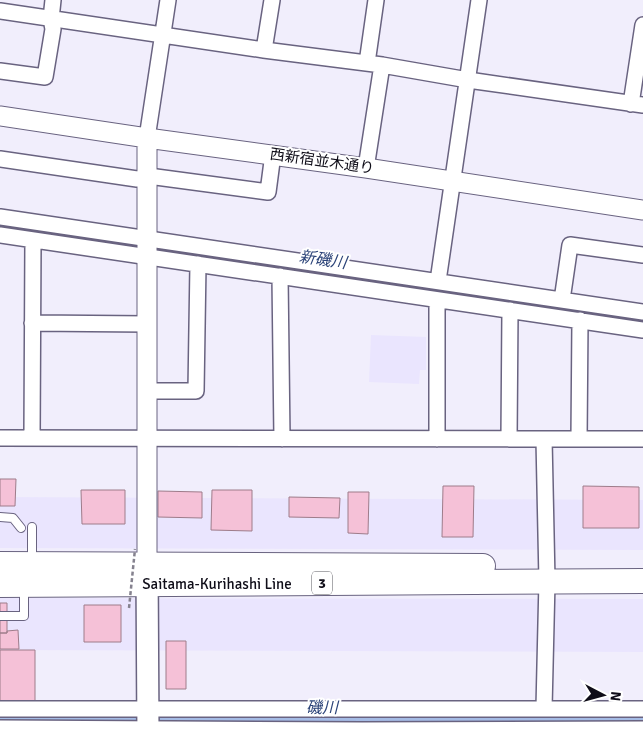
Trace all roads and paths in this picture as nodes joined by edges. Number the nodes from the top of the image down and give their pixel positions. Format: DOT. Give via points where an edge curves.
graph roads {
  1 [pos="53,0"];
  2 [pos="168,0"];
  3 [pos="272,0"];
  4 [pos="376,0"];
  5 [pos="479,0"];
  6 [pos="6,8"];
  7 [pos="51,19"];
  8 [pos="643,25"];
  9 [pos="162,35"];
  10 [pos="264,50"];
  11 [pos="374,64"];
  12 [pos="0,71"];
  13 [pos="468,80"];
  14 [pos="637,104"];
  15 [pos="0,116"];
  16 [pos="147,138"];
  17 [pos="273,154"];
  18 [pos="0,159"];
  19 [pos="366,168"];
  20 [pos="148,178"];
  21 [pos="452,182"];
  22 [pos="643,210"];
  23 [pos="0,216"];
  24 [pos="0,235"];
  25 [pos="33,240"];
  26 [pos="147,247"];
  27 [pos="643,255"];
  28 [pos="198,264"];
  29 [pos="280,276"];
  30 [pos="438,281"];
  31 [pos="437,300"];
  32 [pos="562,300"];
  33 [pos="510,310"];
  34 [pos="643,312"];
  35 [pos="580,320"];
  36 [pos="32,323"];
  37 [pos="148,324"];
  38 [pos="643,330"];
  39 [pos="148,391"];
  40 [pos="0,438"];
  41 [pos="32,438"];
  42 [pos="148,438"];
  43 [pos="282,438"];
  44 [pos="437,439"];
  45 [pos="510,439"];
  46 [pos="544,439"];
  47 [pos="579,439"];
  48 [pos="643,439"];
  49 [pos="0,517"];
  50 [pos="21,528"];
  51 [pos="32,528"];
  52 [pos="0,564"];
  53 [pos="143,566"];
  54 [pos="643,566"];
  55 [pos="547,573"];
  56 [pos="28,574"];
  57 [pos="643,581"];
  58 [pos="0,585"];
  59 [pos="130,608"];
  60 [pos="0,616"];
  61 [pos="544,708"];
  62 [pos="0,709"];
  63 [pos="643,710"];
  64 [pos="148,724"];
  65 [pos="0,728"];
  66 [pos="643,729"];
  67 [pos="36,732"];
  68 [pos="258,732"];
  69 [pos="362,732"];
  70 [pos="466,732"];
  71 [pos="571,732"];
  1 -- 7 [label="street"];
  2 -- 9 [label="street"];
  3 -- 10 [label="street"];
  4 -- 11 [label="street"];
  5 -- 13 [label="street"];
  6 -- 7 [label="street"];
  7 -- 9 [label="street"];
  7 -- 12 [label="street" via="53,29 45,77"];
  8 -- 14 [label="street"];
  9 -- 10 [label="street"];
  9 -- 16 [label="street"];
  10 -- 11 [label="street"];
  11 -- 13 [label="street"];
  11 -- 19 [label="street"];
  13 -- 14 [label="street"];
  13 -- 21 [label="street"];
  15 -- 16 [label="street, 西新宿並木通り"];
  16 -- 17 [label="street, 西新宿並木通り"];
  16 -- 20 [label="street"];
  17 -- 19 [label="street, 西新宿並木通り"];
  17 -- 20 [label="street" via="268,192"];
  18 -- 20 [label="street"];
  19 -- 21 [label="street, 西新宿並木通り"];
  20 -- 26 [label="street"];
  21 -- 22 [label="street, 西新宿並木通り"];
  21 -- 30 [label="street"];
  23 -- 26 [label="street"];
  24 -- 25 [label="street"];
  25 -- 26 [label="street"];
  25 -- 36 [label="street"];
  26 -- 28 [label="street"];
  26 -- 30 [label="street"];
  26 -- 37 [label="street"];
  27 -- 32 [label="street" via="570,245"];
  28 -- 29 [label="street"];
  28 -- 39 [label="street" via="196,391"];
  29 -- 31 [label="street"];
  29 -- 43 [label="street"];
  30 -- 32 [label="street"];
  31 -- 33 [label="street"];
  31 -- 44 [label="street"];
  32 -- 34 [label="street"];
  33 -- 35 [label="street"];
  33 -- 45 [label="street"];
  35 -- 38 [label="street"];
  35 -- 47 [label="street"];
  36 -- 37 [label="street"];
  36 -- 41 [label="street"];
  37 -- 39 [label="street"];
  39 -- 42 [label="street"];
  40 -- 41 [label="street"];
  41 -- 42 [label="street"];
  42 -- 43 [label="street"];
  42 -- 53 [label="street"];
  43 -- 44 [label="street"];
  44 -- 45 [label="street"];
  45 -- 46 [label="street"];
  46 -- 47 [label="street"];
  46 -- 55 [label="street"];
  47 -- 48 [label="street"];
  49 -- 50 [label="lane" via="13,518"];
  51 -- 56 [label="lane"];
  52 -- 56 [label="main road, Saitama-Kurihashi Line / 3"];
  53 -- 55 [label="main road, Saitama-Kurihashi Line / 3"];
  53 -- 56 [label="main road, Saitama-Kurihashi Line / 3"];
  53 -- 59 [label="path, bridge"];
  53 -- 64 [label="main road"];
  54 -- 55 [label="main road, Saitama-Kurihashi Line / 3"];
  55 -- 57 [label="main road, Saitama-Kurihashi Line / 3"];
  55 -- 61 [label="street"];
  56 -- 58 [label="main road, Saitama-Kurihashi Line / 3"];
  56 -- 60 [label="lane" via="24,616"];
  61 -- 63 [label="street"];
  61 -- 64 [label="street"];
  62 -- 64 [label="street"];
  64 -- 67 [label="street"];
  64 -- 68 [label="street"];
  65 -- 67 [label="street"];
  66 -- 71 [label="street"];
  68 -- 69 [label="street"];
  69 -- 70 [label="street"];
  70 -- 71 [label="street"];
}
